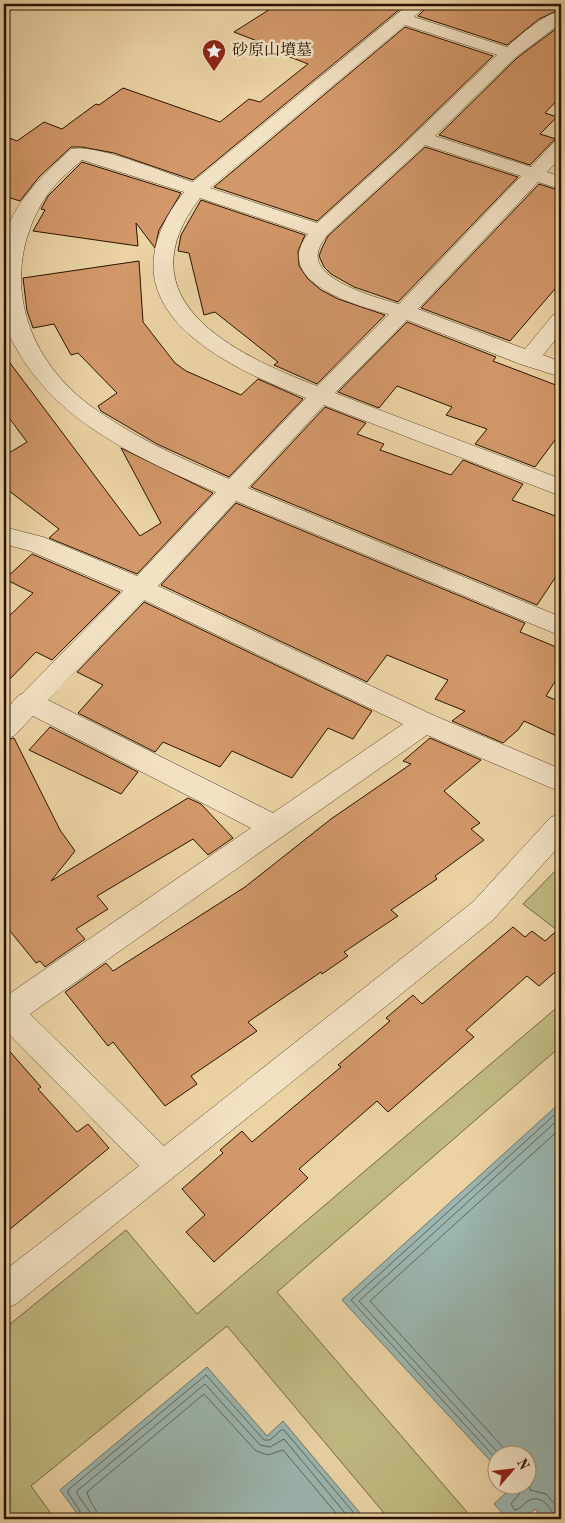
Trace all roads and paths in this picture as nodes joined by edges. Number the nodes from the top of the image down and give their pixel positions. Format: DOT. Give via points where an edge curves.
graph roads {
  1 [pos="419,4"];
  2 [pos="561,16"];
  3 [pos="401,18"];
  4 [pos="509,53"];
  5 [pos="423,138"];
  6 [pos="561,146"];
  7 [pos="534,174"];
  8 [pos="561,183"];
  9 [pos="196,190"];
  10 [pos="320,231"];
  11 [pos="404,311"];
  12 [pos="561,320"];
  13 [pos="528,359"];
  14 [pos="561,370"];
  15 [pos="322,395"];
  16 [pos="561,488"];
  17 [pos="233,491"];
  18 [pos="4,535"];
  19 [pos="141,588"];
  20 [pos="561,627"];
  21 [pos="28,702"];
  22 [pos="425,723"];
  23 [pos="4,729"];
  24 [pos="561,781"];
  25 [pos="561,825"];
  26 [pos="275,827"];
  27 [pos="5,1012"];
  28 [pos="163,1167"];
  29 [pos="4,1292"];
  1 -- 3 [label="street"];
  2 -- 4 [label="street"];
  3 -- 4 [label="street"];
  3 -- 9 [label="street"];
  4 -- 5 [label="street"];
  5 -- 7 [label="street"];
  5 -- 10 [label="street"];
  6 -- 7 [label="street"];
  7 -- 8 [label="street"];
  7 -- 11 [label="street"];
  9 -- 10 [label="street"];
  9 -- 15 [label="street" via="167,232 163,248 164,279 170,295 195,328 213,344"];
  9 -- 17 [label="street" via="78,153 47,183 22,219 9,258 9,298 14,319 31,355 52,383 73,403 125,440"];
  10 -- 11 [label="street" via="309,247 308,255 313,270 320,278 349,294"];
  11 -- 13 [label="street"];
  11 -- 15 [label="street"];
  12 -- 13 [label="street"];
  13 -- 14 [label="street"];
  15 -- 16 [label="street"];
  15 -- 17 [label="street"];
  17 -- 19 [label="street"];
  17 -- 20 [label="street"];
  18 -- 19 [label="street" via="34,543"];
  19 -- 21 [label="street"];
  19 -- 22 [label="street"];
  21 -- 23 [label="street"];
  21 -- 26 [label="street"];
  22 -- 24 [label="street"];
  22 -- 26 [label="street"];
  25 -- 28 [label="street" via="483,911"];
  26 -- 27 [label="street"];
  27 -- 28 [label="street"];
  28 -- 29 [label="street"];
}
